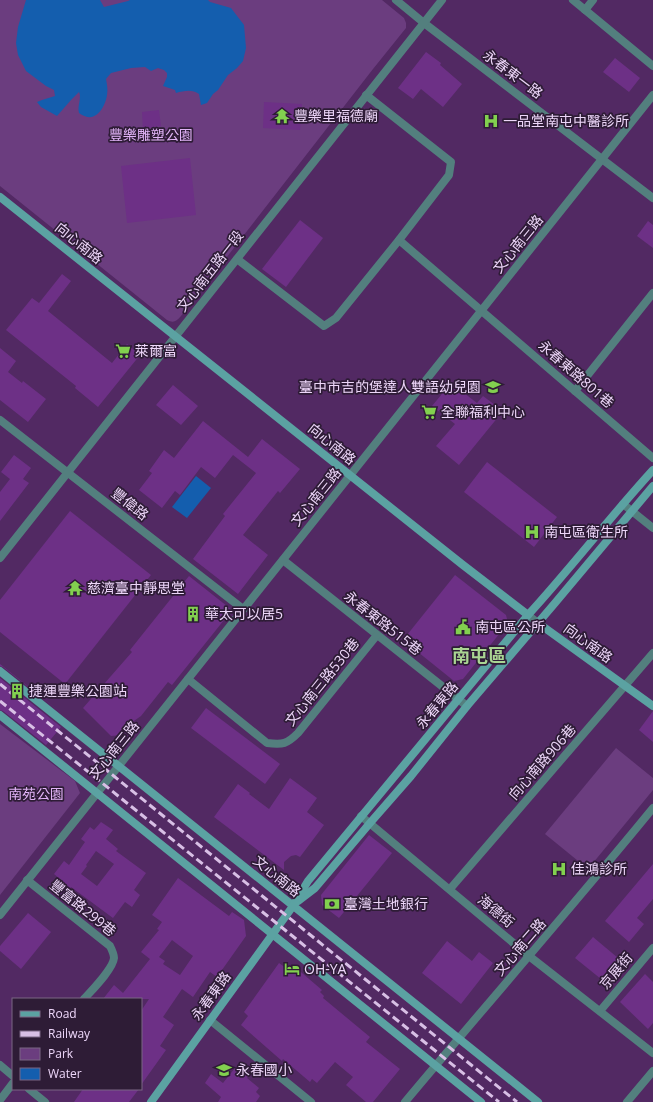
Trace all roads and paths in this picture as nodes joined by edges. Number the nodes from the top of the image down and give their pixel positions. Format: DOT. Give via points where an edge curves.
graph roads {
  1 [pos="396,0"];
  2 [pos="442,0"];
  3 [pos="573,0"];
  4 [pos="593,0"];
  5 [pos="585,10"];
  6 [pos="424,23"];
  7 [pos="653,66"];
  8 [pos="366,95"];
  9 [pos="653,95"];
  10 [pos="603,159"];
  11 [pos="0,196"];
  12 [pos="653,198"];
  13 [pos="399,240"];
  14 [pos="237,259"];
  15 [pos="653,293"];
  16 [pos="482,310"];
  17 [pos="175,336"];
  18 [pos="575,391"];
  19 [pos="0,420"];
  20 [pos="653,458"];
  21 [pos="653,470"];
  22 [pos="68,473"];
  23 [pos="350,475"];
  24 [pos="653,486"];
  25 [pos="623,504"];
  26 [pos="632,511"];
  27 [pos="653,528"];
  28 [pos="0,558"];
  29 [pos="283,560"];
  30 [pos="243,610"];
  31 [pos="528,615"];
  32 [pos="538,623"];
  33 [pos="377,635"];
  34 [pos="653,653"];
  35 [pos="0,671"];
  36 [pos="188,679"];
  37 [pos="625,686"];
  38 [pos="458,699"];
  39 [pos="467,706"];
  40 [pos="653,706"];
  41 [pos="0,715"];
  42 [pos="118,766"];
  43 [pos="97,793"];
  44 [pos="653,808"];
  45 [pos="361,816"];
  46 [pos="370,823"];
  47 [pos="27,880"];
  48 [pos="450,889"];
  49 [pos="293,906"];
  50 [pos="0,915"];
  51 [pos="273,934"];
  52 [pos="653,948"];
  53 [pos="529,956"];
  54 [pos="85,998"];
  55 [pos="600,1011"];
  56 [pos="210,1020"];
  57 [pos="458,1038"];
  58 [pos="653,1053"];
  59 [pos="0,1065"];
  60 [pos="436,1065"];
  61 [pos="653,1071"];
  62 [pos="12,1075"];
  63 [pos="12,1084"];
  64 [pos="30,1090"];
  65 [pos="0,1100"];
  66 [pos="45,1102"];
  67 [pos="151,1102"];
  68 [pos="311,1102"];
  69 [pos="405,1102"];
  70 [pos="481,1102"];
  71 [pos="538,1102"];
  72 [pos="627,1102"];
  1 -- 6 [label="street, 永春東一路"];
  2 -- 6 [label="street, 文心南五路一段"];
  3 -- 5 [label="street"];
  4 -- 5 [label="street"];
  5 -- 7 [label="street"];
  6 -- 8 [label="street, 文心南五路一段"];
  6 -- 10 [label="street, 永春東一路"];
  8 -- 13 [label="street" via="451,162 449,176"];
  8 -- 14 [label="street, 文心南五路一段"];
  9 -- 10 [label="street, 文心南三路"];
  10 -- 12 [label="street, 永春東一路"];
  10 -- 16 [label="street, 文心南三路"];
  11 -- 17 [label="street, 向心南路"];
  13 -- 14 [label="street" via="336,318 324,326"];
  13 -- 16 [label="street, 永春東路801巷"];
  14 -- 17 [label="street, 文心南五路一段"];
  15 -- 18 [label="street"];
  16 -- 18 [label="street, 永春東路801巷"];
  16 -- 23 [label="street, 文心南三路"];
  17 -- 22 [label="street, 文心南五路一段"];
  17 -- 23 [label="street, 向心南路"];
  18 -- 20 [label="street, 永春東路801巷"];
  19 -- 22 [label="street, 豐偉路"];
  21 -- 25 [label="street, 永春東路"];
  22 -- 28 [label="street, 文心南五路一段"];
  22 -- 30 [label="street, 豐偉路"];
  23 -- 29 [label="street, 文心南三路"];
  23 -- 31 [label="street, 向心南路"];
  24 -- 26 [label="street, 永春東路"];
  25 -- 26 [label="street"];
  25 -- 31 [label="street, 永春東路"];
  26 -- 27 [label="street"];
  26 -- 32 [label="street, 永春東路"];
  29 -- 30 [label="street, 文心南三路"];
  29 -- 33 [label="street, 永春東路515巷"];
  30 -- 36 [label="street, 文心南三路"];
  31 -- 32 [label="street, 向心南路"];
  31 -- 38 [label="street, 永春東路"];
  32 -- 37 [label="street, 向心南路"];
  32 -- 39 [label="street, 永春東路"];
  33 -- 36 [label="street, 文心南三路530巷" via="298,733 289,742 280,745 267,743"];
  33 -- 38 [label="street, 永春東路515巷"];
  34 -- 37 [label="street, 向心南路906巷"];
  35 -- 42 [label="street, 文心南路"];
  36 -- 42 [label="street, 文心南三路"];
  37 -- 40 [label="street, 向心南路"];
  37 -- 48 [label="street, 向心南路906巷"];
  38 -- 39 [label="street, 永春東路515巷"];
  38 -- 45 [label="street, 永春東路"];
  39 -- 46 [label="street, 永春東路"];
  41 -- 43 [label="street"];
  42 -- 43 [label="street, 文心南三路"];
  42 -- 49 [label="street, 文心南路"];
  43 -- 47 [label="street, 文心南三路"];
  43 -- 51 [label="street"];
  44 -- 53 [label="street, 文心南二路"];
  45 -- 46 [label="street, 海德街"];
  45 -- 49 [label="street, 永春東路" via="308,881"];
  46 -- 48 [label="street, 海德街"];
  46 -- 49 [label="street, 永春東路" via="315,888"];
  47 -- 50 [label="street, 文心南三路"];
  47 -- 54 [label="street, 豐富路299巷" via="110,946 114,959 110,969"];
  48 -- 53 [label="street, 海德街"];
  49 -- 51 [label="street, 永春東路"];
  49 -- 57 [label="street, 文心南路"];
  51 -- 56 [label="street, 永春東路"];
  51 -- 60 [label="street"];
  52 -- 55 [label="street, 京展街"];
  53 -- 55 [label="street, 海德街"];
  53 -- 57 [label="street, 文心南二路"];
  55 -- 58 [label="street, 海德街"];
  56 -- 67 [label="street, 永春東路"];
  56 -- 68 [label="street"];
  57 -- 60 [label="street, 文心南二路"];
  57 -- 71 [label="street, 文心南路"];
  59 -- 62 [label="street"];
  60 -- 69 [label="street, 文心南二路"];
  60 -- 70 [label="street"];
  61 -- 72 [label="street"];
  63 -- 65 [label="street"];
  64 -- 66 [label="street"];
}
